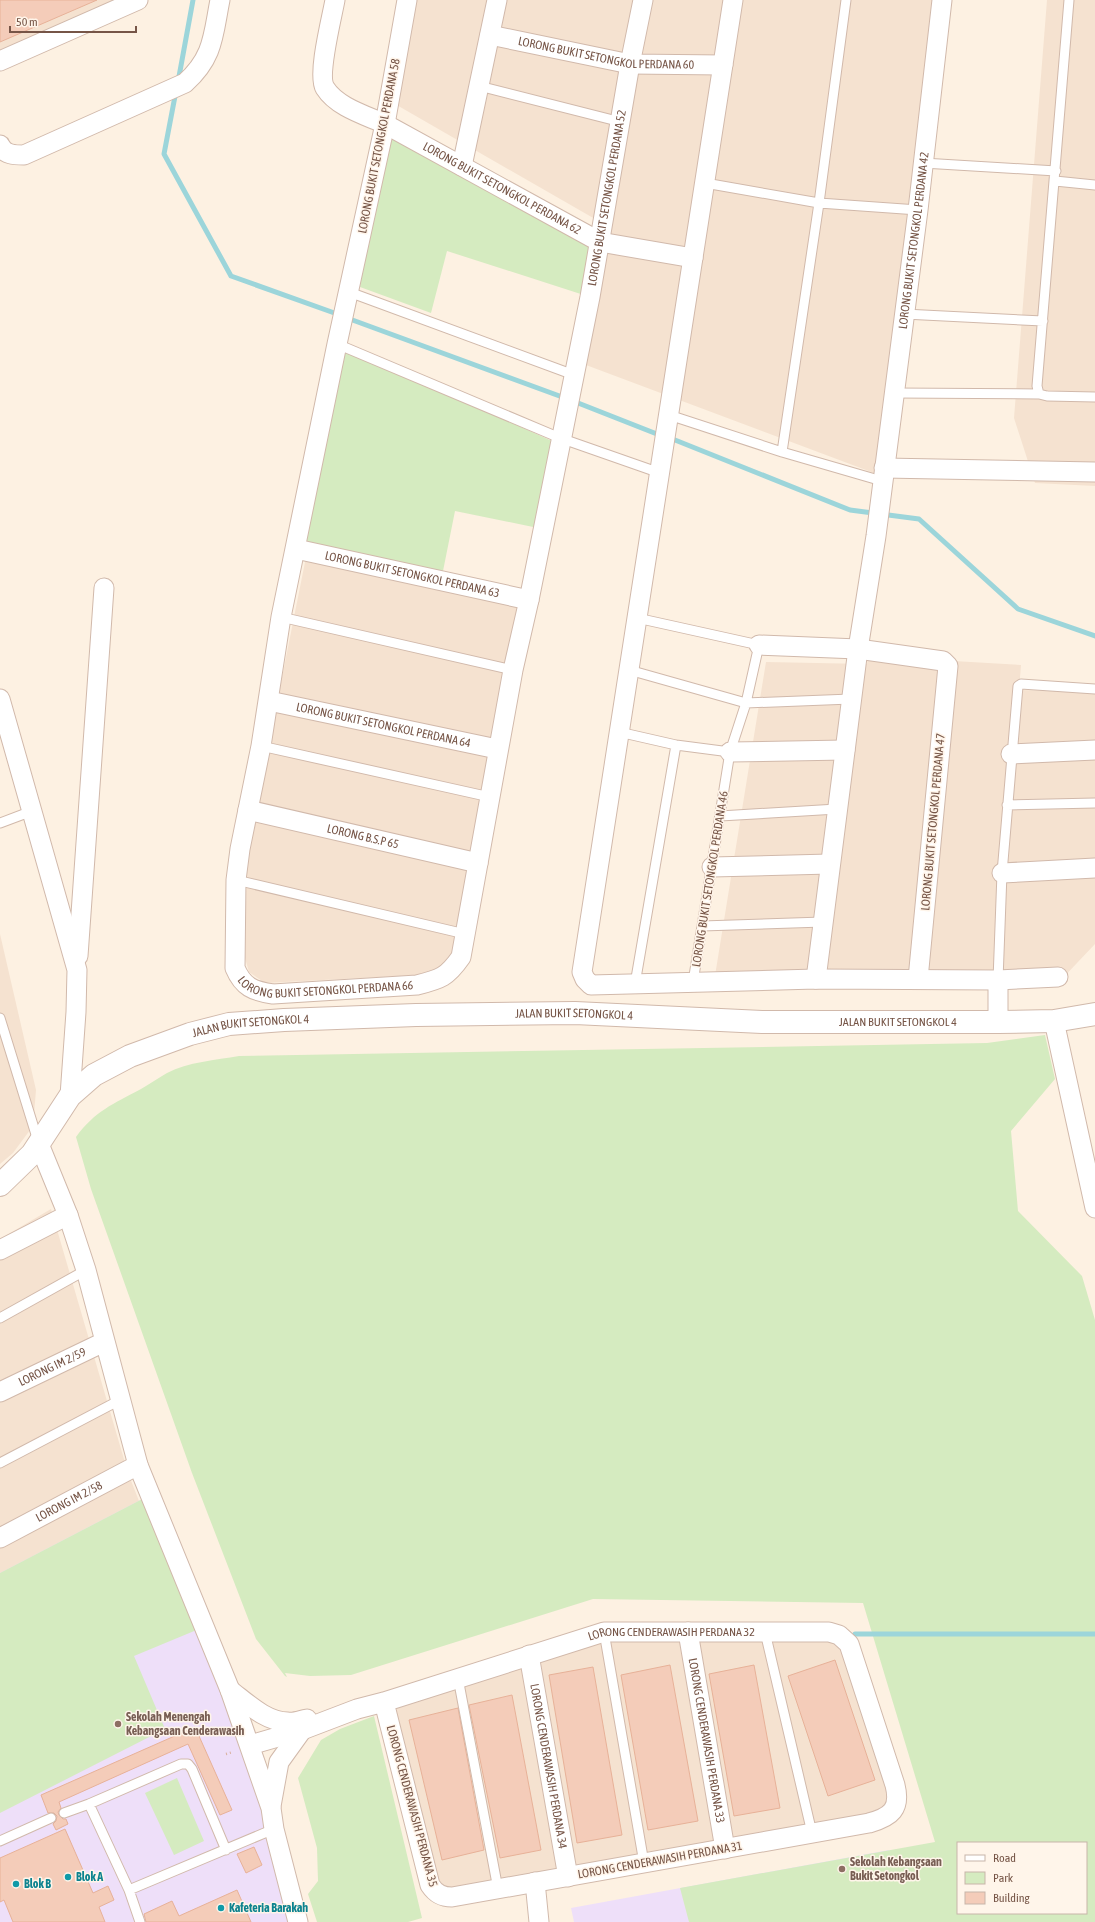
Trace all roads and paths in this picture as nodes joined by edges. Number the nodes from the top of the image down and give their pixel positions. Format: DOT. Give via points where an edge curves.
graph roads {
  1 [pos="138,0"];
  2 [pos="220,0"];
  3 [pos="335,0"];
  4 [pos="407,0"];
  5 [pos="498,0"];
  6 [pos="643,0"];
  7 [pos="734,0"];
  8 [pos="846,0"];
  9 [pos="942,0"];
  10 [pos="1069,0"];
  11 [pos="490,35"];
  12 [pos="0,61"];
  13 [pos="630,64"];
  14 [pos="723,65"];
  15 [pos="479,86"];
  16 [pos="621,122"];
  17 [pos="385,124"];
  18 [pos="1,147"];
  19 [pos="924,163"];
  20 [pos="462,166"];
  21 [pos="1056,171"];
  22 [pos="1055,181"];
  23 [pos="705,183"];
  24 [pos="1095,185"];
  25 [pos="819,203"];
  26 [pos="918,210"];
  27 [pos="600,242"];
  28 [pos="694,258"];
  29 [pos="348,299"];
  30 [pos="904,314"];
  31 [pos="1043,321"];
  32 [pos="338,338"];
  33 [pos="574,375"];
  34 [pos="894,393"];
  35 [pos="1039,394"];
  36 [pos="1095,397"];
  37 [pos="669,417"];
  38 [pos="560,438"];
  39 [pos="782,452"];
  40 [pos="661,468"];
  41 [pos="1095,472"];
  42 [pos="883,477"];
  43 [pos="296,549"];
  44 [pos="104,588"];
  45 [pos="529,600"];
  46 [pos="281,617"];
  47 [pos="637,618"];
  48 [pos="759,645"];
  49 [pos="858,649"];
  50 [pos="512,670"];
  51 [pos="629,670"];
  52 [pos="1095,689"];
  53 [pos="0,699"];
  54 [pos="851,700"];
  55 [pos="269,701"];
  56 [pos="746,703"];
  57 [pos="619,732"];
  58 [pos="676,745"];
  59 [pos="261,746"];
  60 [pos="497,749"];
  61 [pos="845,750"];
  62 [pos="1095,750"];
  63 [pos="730,752"];
  64 [pos="1011,754"];
  65 [pos="490,797"];
  66 [pos="1095,803"];
  67 [pos="1007,805"];
  68 [pos="837,809"];
  69 [pos="248,810"];
  70 [pos="32,811"];
  71 [pos="720,816"];
  72 [pos="0,823"];
  73 [pos="478,863"];
  74 [pos="830,864"];
  75 [pos="712,867"];
  76 [pos="1095,868"];
  77 [pos="1002,873"];
  78 [pos="236,880"];
  79 [pos="823,922"];
  80 [pos="702,926"];
  81 [pos="465,934"];
  82 [pos="461,957"];
  83 [pos="77,970"];
  84 [pos="1058,977"];
  85 [pos="816,979"];
  86 [pos="918,979"];
  87 [pos="998,980"];
  88 [pos="693,982"];
  89 [pos="635,984"];
  90 [pos="1095,1014"];
  91 [pos="0,1018"];
  92 [pos="1054,1021"];
  93 [pos="998,1022"];
  94 [pos="70,1096"];
  95 [pos="39,1144"];
  96 [pos="0,1185"];
  97 [pos="1095,1208"];
  98 [pos="68,1214"];
  99 [pos="0,1250"];
  100 [pos="86,1270"];
  101 [pos="0,1318"];
  102 [pos="104,1342"];
  103 [pos="0,1392"];
  104 [pos="120,1400"];
  105 [pos="0,1463"];
  106 [pos="138,1465"];
  107 [pos="0,1538"];
  108 [pos="604,1632"];
  109 [pos="688,1632"];
  110 [pos="765,1632"];
  111 [pos="529,1655"];
  112 [pos="458,1678"];
  113 [pos="230,1690"];
  114 [pos="384,1702"];
  115 [pos="357,1709"];
  116 [pos="302,1730"];
  117 [pos="250,1745"];
  118 [pos="89,1804"];
  119 [pos="271,1808"];
  120 [pos="64,1813"];
  121 [pos="51,1818"];
  122 [pos="869,1823"];
  123 [pos="274,1829"];
  124 [pos="812,1833"];
  125 [pos="0,1841"];
  126 [pos="725,1849"];
  127 [pos="226,1850"];
  128 [pos="644,1863"];
  129 [pos="568,1877"];
  130 [pos="535,1882"];
  131 [pos="498,1889"];
  132 [pos="129,1890"];
  133 [pos="452,1897"];
  134 [pos="140,1922"];
  135 [pos="298,1922"];
  136 [pos="539,1922"];
  1 -- 12 [label="street"];
  2 -- 18 [label="street" via="209,52 197,72 185,83 24,155 9,154"];
  3 -- 17 [label="street, LORONG BUKIT SETONGKOL PERDANA 62" via="322,68 324,87 335,99"];
  4 -- 17 [label="street, LORONG BUKIT SETONGKOL PERDANA 58"];
  5 -- 11 [label="street"];
  6 -- 13 [label="street, LORONG BUKIT SETONGKOL PERDANA 52"];
  7 -- 14 [label="street"];
  8 -- 25 [label="lane"];
  9 -- 19 [label="street, LORONG BUKIT SETONGKOL PERDANA 42"];
  10 -- 21 [label="lane"];
  11 -- 13 [label="street, LORONG BUKIT SETONGKOL PERDANA 60"];
  11 -- 15 [label="street"];
  13 -- 14 [label="street, LORONG BUKIT SETONGKOL PERDANA 60"];
  13 -- 16 [label="street, LORONG BUKIT SETONGKOL PERDANA 52"];
  14 -- 23 [label="street"];
  15 -- 16 [label="lane"];
  15 -- 20 [label="street"];
  16 -- 27 [label="street, LORONG BUKIT SETONGKOL PERDANA 52"];
  17 -- 20 [label="street, LORONG BUKIT SETONGKOL PERDANA 62"];
  17 -- 29 [label="street, LORONG BUKIT SETONGKOL PERDANA 58"];
  19 -- 21 [label="lane"];
  19 -- 26 [label="street, LORONG BUKIT SETONGKOL PERDANA 42"];
  20 -- 27 [label="street, LORONG BUKIT SETONGKOL PERDANA 62"];
  21 -- 22 [label="lane"];
  22 -- 24 [label="lane"];
  22 -- 31 [label="lane"];
  23 -- 25 [label="lane"];
  23 -- 28 [label="street"];
  25 -- 26 [label="lane"];
  25 -- 39 [label="lane"];
  26 -- 30 [label="street, LORONG BUKIT SETONGKOL PERDANA 42"];
  27 -- 28 [label="street, LORONG BUKIT SETONGKOL PERDANA 62"];
  27 -- 33 [label="street, LORONG BUKIT SETONGKOL PERDANA 52"];
  28 -- 37 [label="street"];
  29 -- 32 [label="street, LORONG BUKIT SETONGKOL PERDANA 58"];
  29 -- 33 [label="lane"];
  30 -- 31 [label="lane"];
  30 -- 34 [label="street, LORONG BUKIT SETONGKOL PERDANA 42"];
  31 -- 35 [label="lane" via="1037,386"];
  32 -- 38 [label="lane"];
  32 -- 43 [label="street, LORONG BUKIT SETONGKOL PERDANA 58"];
  33 -- 38 [label="street, LORONG BUKIT SETONGKOL PERDANA 52"];
  34 -- 35 [label="lane"];
  34 -- 42 [label="street, LORONG BUKIT SETONGKOL PERDANA 42"];
  35 -- 36 [label="lane"];
  37 -- 39 [label="lane"];
  37 -- 40 [label="street"];
  38 -- 40 [label="lane"];
  38 -- 45 [label="street, LORONG BUKIT SETONGKOL PERDANA 52"];
  39 -- 42 [label="lane"];
  40 -- 47 [label="street"];
  41 -- 42 [label="street"];
  42 -- 49 [label="street, LORONG BUKIT SETONGKOL PERDANA 42"];
  43 -- 45 [label="street, LORONG BUKIT SETONGKOL PERDANA 63"];
  43 -- 46 [label="street, LORONG BUKIT SETONGKOL PERDANA 66"];
  44 -- 83 [label="street"];
  45 -- 50 [label="street, LORONG BUKIT SETONGKOL PERDANA 52"];
  46 -- 50 [label="lane"];
  46 -- 55 [label="street, LORONG BUKIT SETONGKOL PERDANA 66"];
  47 -- 48 [label="lane"];
  47 -- 51 [label="street"];
  48 -- 49 [label="street"];
  48 -- 56 [label="lane, LORONG BUKIT SETONGKOL PERDANA 46"];
  49 -- 54 [label="street, LORONG BUKIT SETONGKOL PERDANA 42"];
  49 -- 86 [label="street, LORONG BUKIT SETONGKOL PERDANA 47" via="943,662 948,666"];
  50 -- 60 [label="street, LORONG BUKIT SETONGKOL PERDANA 52"];
  51 -- 56 [label="lane"];
  51 -- 57 [label="street"];
  52 -- 64 [label="lane" via="1021,684 1018,686"];
  53 -- 70 [label="street"];
  54 -- 56 [label="lane"];
  54 -- 61 [label="street, LORONG BUKIT SETONGKOL PERDANA 42"];
  55 -- 59 [label="street, LORONG BUKIT SETONGKOL PERDANA 66"];
  55 -- 60 [label="street, LORONG BUKIT SETONGKOL PERDANA 64"];
  56 -- 63 [label="lane, LORONG BUKIT SETONGKOL PERDANA 46"];
  57 -- 58 [label="lane"];
  57 -- 89 [label="street" via="582,972 590,985"];
  58 -- 63 [label="lane"];
  58 -- 89 [label="lane"];
  59 -- 65 [label="lane"];
  59 -- 69 [label="street, LORONG BUKIT SETONGKOL PERDANA 66"];
  60 -- 65 [label="street, LORONG BUKIT SETONGKOL PERDANA 52"];
  61 -- 63 [label="street"];
  61 -- 68 [label="street, LORONG BUKIT SETONGKOL PERDANA 42"];
  62 -- 64 [label="street"];
  63 -- 71 [label="lane, LORONG BUKIT SETONGKOL PERDANA 46"];
  64 -- 67 [label="lane"];
  65 -- 73 [label="street, LORONG BUKIT SETONGKOL PERDANA 52"];
  66 -- 67 [label="lane"];
  67 -- 77 [label="lane"];
  68 -- 71 [label="lane"];
  68 -- 74 [label="street, LORONG BUKIT SETONGKOL PERDANA 42"];
  69 -- 73 [label="street, LORONG B.S.P 65"];
  69 -- 78 [label="street, LORONG BUKIT SETONGKOL PERDANA 66"];
  70 -- 72 [label="lane"];
  70 -- 83 [label="street"];
  71 -- 75 [label="lane, LORONG BUKIT SETONGKOL PERDANA 46"];
  73 -- 81 [label="street, LORONG BUKIT SETONGKOL PERDANA 52"];
  74 -- 75 [label="street"];
  74 -- 79 [label="street, LORONG BUKIT SETONGKOL PERDANA 42"];
  75 -- 80 [label="lane, LORONG BUKIT SETONGKOL PERDANA 46"];
  76 -- 77 [label="street"];
  77 -- 87 [label="lane"];
  78 -- 81 [label="lane"];
  78 -- 82 [label="street, LORONG BUKIT SETONGKOL PERDANA 66" via="236,968 241,981 260,992 273,994 417,985 450,973"];
  79 -- 80 [label="lane"];
  79 -- 85 [label="street, LORONG BUKIT SETONGKOL PERDANA 42"];
  80 -- 88 [label="lane, LORONG BUKIT SETONGKOL PERDANA 46"];
  81 -- 82 [label="street, LORONG BUKIT SETONGKOL PERDANA 52"];
  83 -- 94 [label="street"];
  84 -- 87 [label="street, LORONG BUKIT SETONGKOL PERDANA 46"];
  85 -- 86 [label="street, LORONG BUKIT SETONGKOL PERDANA 46"];
  85 -- 88 [label="street, LORONG BUKIT SETONGKOL PERDANA 46"];
  86 -- 87 [label="street, LORONG BUKIT SETONGKOL PERDANA 46"];
  87 -- 93 [label="street"];
  88 -- 89 [label="street"];
  90 -- 92 [label="street, JALAN BUKIT SETONGKOL 4"];
  91 -- 95 [label="lane"];
  92 -- 93 [label="street, JALAN BUKIT SETONGKOL 4"];
  92 -- 97 [label="street"];
  93 -- 94 [label="street, JALAN BUKIT SETONGKOL 4" via="762,1022 576,1013 416,1015 229,1024 184,1036 130,1056 94,1075"];
  94 -- 95 [label="street, JALAN BUKIT SETONGKOL 4"];
  95 -- 96 [label="street, JALAN BUKIT SETONGKOL 4"];
  95 -- 98 [label="street"];
  98 -- 99 [label="street"];
  98 -- 100 [label="street"];
  100 -- 101 [label="lane"];
  100 -- 102 [label="street"];
  102 -- 103 [label="street, LORONG IM 2/59"];
  102 -- 104 [label="street"];
  104 -- 105 [label="lane"];
  104 -- 106 [label="street"];
  106 -- 107 [label="street, LORONG IM 2/58"];
  106 -- 113 [label="street"];
  108 -- 109 [label="street, LORONG CENDERAWASIH PERDANA 32"];
  108 -- 111 [label="street, LORONG CENDERAWASIH PERDANA 32"];
  108 -- 128 [label="lane"];
  109 -- 110 [label="street, LORONG CENDERAWASIH PERDANA 32"];
  109 -- 126 [label="street, LORONG CENDERAWASIH PERDANA 33"];
  110 -- 122 [label="street, LORONG CENDERAWASIH PERDANA 32" via="829,1632 839,1635 848,1644 898,1794 894,1810 887,1816"];
  110 -- 124 [label="lane"];
  111 -- 112 [label="street, LORONG CENDERAWASIH PERDANA 32"];
  111 -- 129 [label="street, LORONG CENDERAWASIH PERDANA 34"];
  112 -- 114 [label="street, LORONG CENDERAWASIH PERDANA 32"];
  112 -- 131 [label="lane"];
  113 -- 115 [label="street" via="263,1715 289,1723"];
  113 -- 117 [label="street"];
  114 -- 115 [label="street, LORONG CENDERAWASIH PERDANA 32"];
  114 -- 133 [label="street, LORONG CENDERAWASIH PERDANA 35" via="430,1885 438,1894"];
  115 -- 116 [label="street, LORONG CENDERAWASIH PERDANA 32"];
  116 -- 117 [label="street, LORONG CENDERAWASIH PERDANA 32"];
  116 -- 119 [label="street" via="279,1762"];
  117 -- 119 [label="street"];
  118 -- 120 [label="lane"];
  118 -- 127 [label="lane" via="181,1764 188,1764"];
  118 -- 132 [label="lane"];
  119 -- 123 [label="street"];
  121 -- 125 [label="lane"];
  122 -- 124 [label="street, LORONG CENDERAWASIH PERDANA 31"];
  123 -- 127 [label="lane"];
  123 -- 135 [label="street"];
  124 -- 126 [label="street, LORONG CENDERAWASIH PERDANA 31"];
  126 -- 128 [label="street, LORONG CENDERAWASIH PERDANA 31"];
  127 -- 132 [label="lane"];
  128 -- 129 [label="street, LORONG CENDERAWASIH PERDANA 31"];
  129 -- 130 [label="street, LORONG CENDERAWASIH PERDANA 31"];
  130 -- 131 [label="street, LORONG CENDERAWASIH PERDANA 31"];
  130 -- 136 [label="street"];
  131 -- 133 [label="street, LORONG CENDERAWASIH PERDANA 31"];
  132 -- 134 [label="lane"];
}
